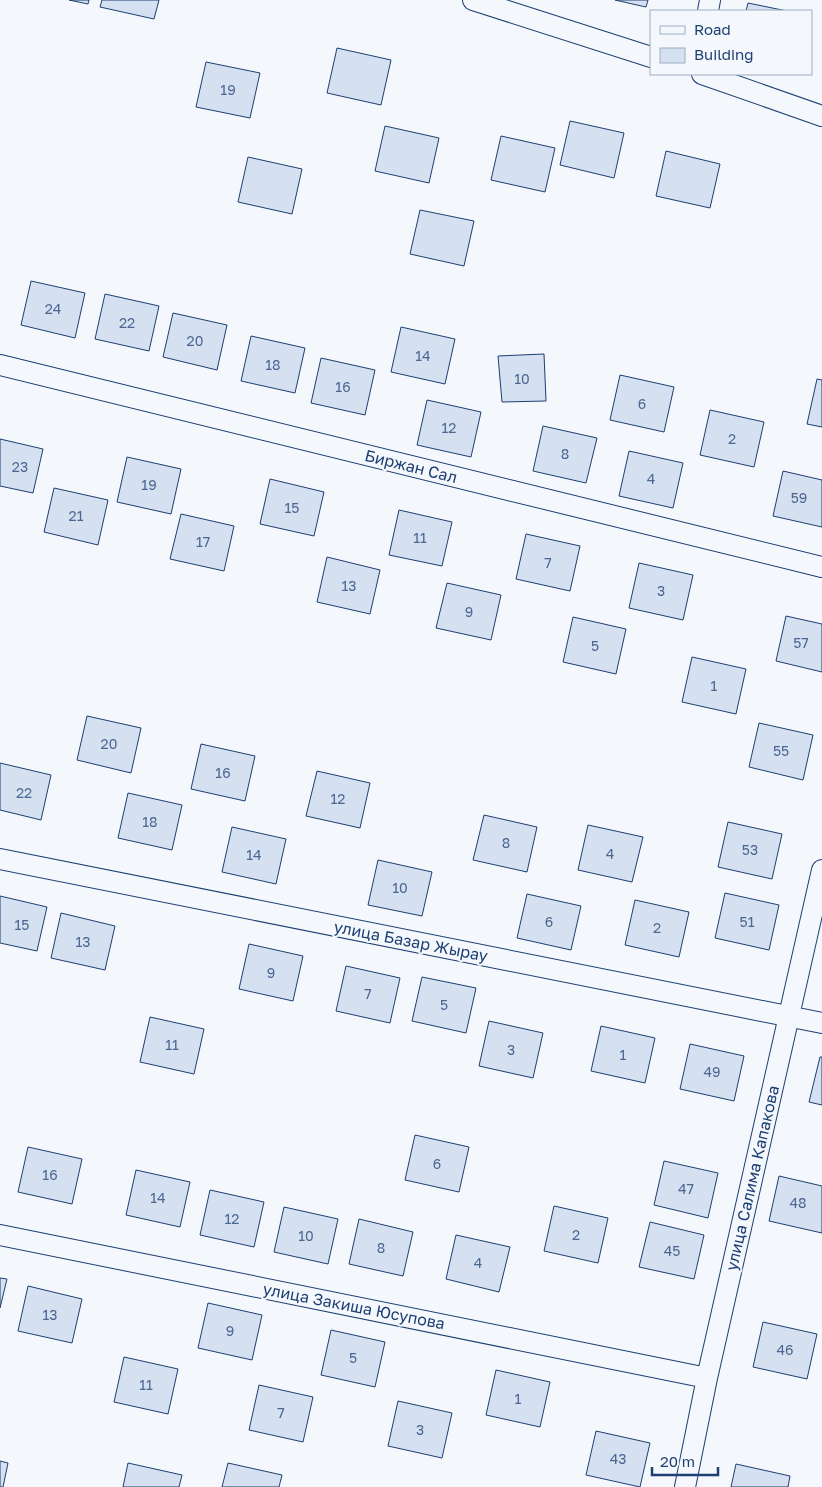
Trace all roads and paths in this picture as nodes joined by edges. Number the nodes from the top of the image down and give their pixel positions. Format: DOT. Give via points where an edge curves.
graph roads {
  1 [pos="473,0"];
  2 [pos="650,57"];
  3 [pos="705,75"];
  4 [pos="822,116"];
  5 [pos="0,365"];
  6 [pos="822,567"];
  7 [pos="0,860"];
  8 [pos="822,870"];
  9 [pos="789,1016"];
  10 [pos="822,1023"];
  11 [pos="0,1235"];
  12 [pos="707,1378"];
  13 [pos="685,1487"];
  1 -- 2 [label="street"];
  3 -- 4 [label="street"];
  5 -- 6 [label="street, Биржан Сал"];
  7 -- 9 [label="street, улица Базар Жырау"];
  8 -- 9 [label="street, улица Салима Капакова"];
  9 -- 10 [label="street, улица Базар Жырау"];
  9 -- 12 [label="street, улица Салима Капакова"];
  11 -- 12 [label="street, улица Закиша Юсупова"];
  12 -- 13 [label="street, улица Салима Капакова"];
}
